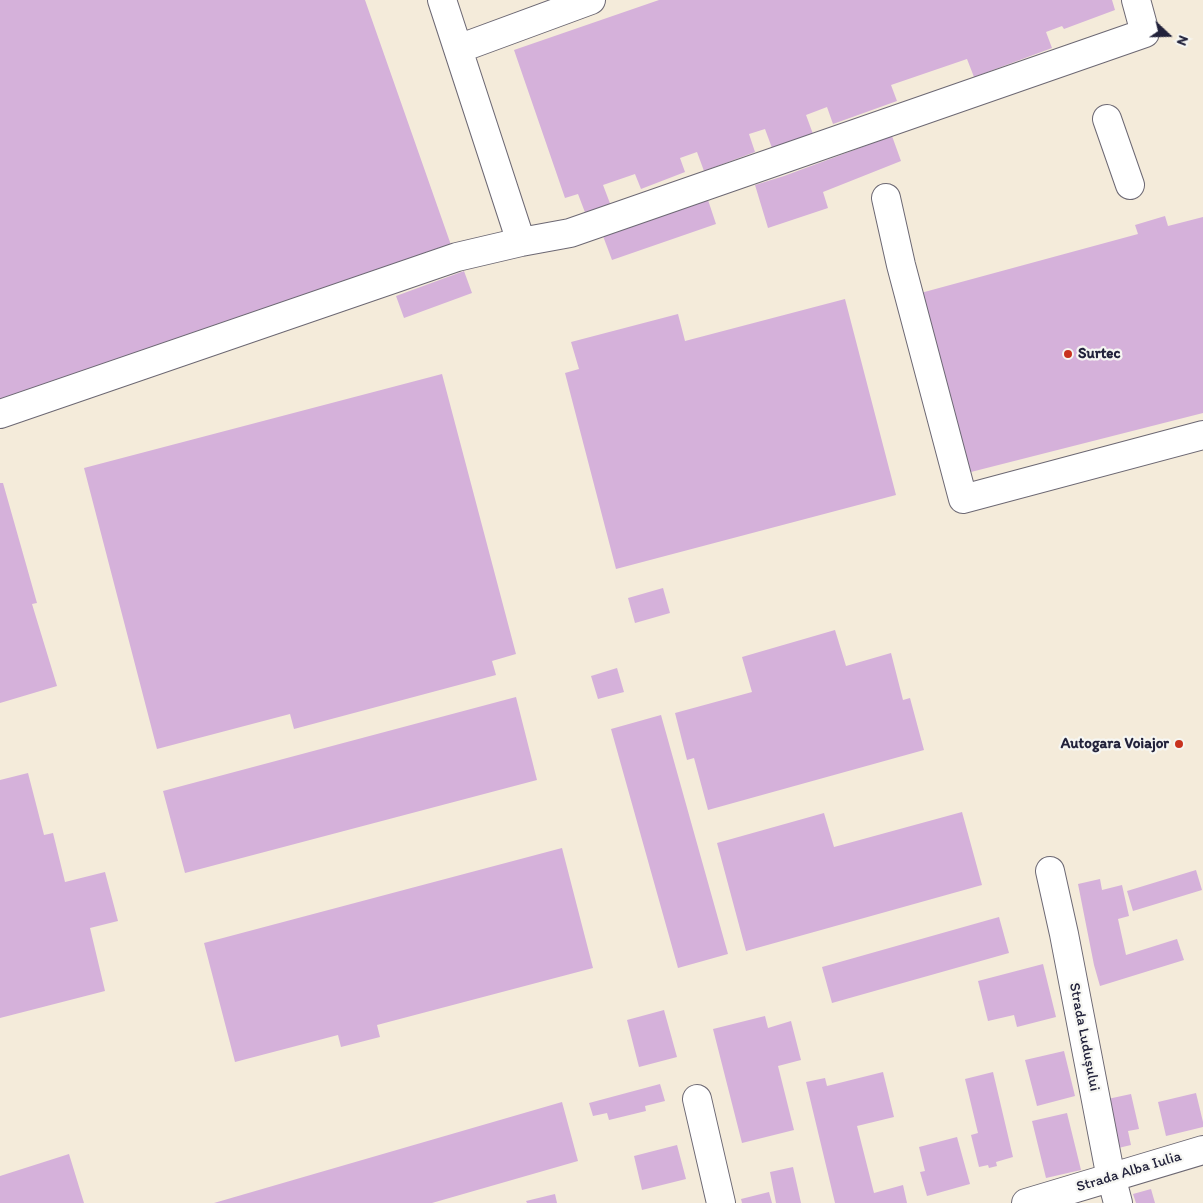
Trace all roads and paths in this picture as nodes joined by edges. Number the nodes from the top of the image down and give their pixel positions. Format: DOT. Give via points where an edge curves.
graph roads {
  1 [pos="442,0"];
  2 [pos="591,0"];
  3 [pos="1136,0"];
  4 [pos="458,49"];
  5 [pos="1107,119"];
  6 [pos="1130,185"];
  7 [pos="886,198"];
  8 [pos="521,242"];
  9 [pos="0,414"];
  10 [pos="1203,435"];
  11 [pos="1050,871"];
  12 [pos="697,1099"];
  13 [pos="1203,1150"];
  14 [pos="1111,1177"];
  15 [pos="721,1203"];
  16 [pos="1026,1203"];
  17 [pos="1118,1203"];
  1 -- 4 [label="street"];
  2 -- 4 [label="street"];
  3 -- 8 [label="street" via="1145,33 570,233"];
  4 -- 8 [label="street"];
  5 -- 6 [label="street"];
  7 -- 10 [label="street" via="962,499"];
  8 -- 9 [label="street" via="457,258"];
  11 -- 14 [label="street, Strada Ludușului"];
  12 -- 15 [label="street"];
  13 -- 14 [label="street, Strada Alba Iulia"];
  14 -- 16 [label="street, Strada Alba Iulia"];
  14 -- 17 [label="street, Strada Ludușului"];
}
